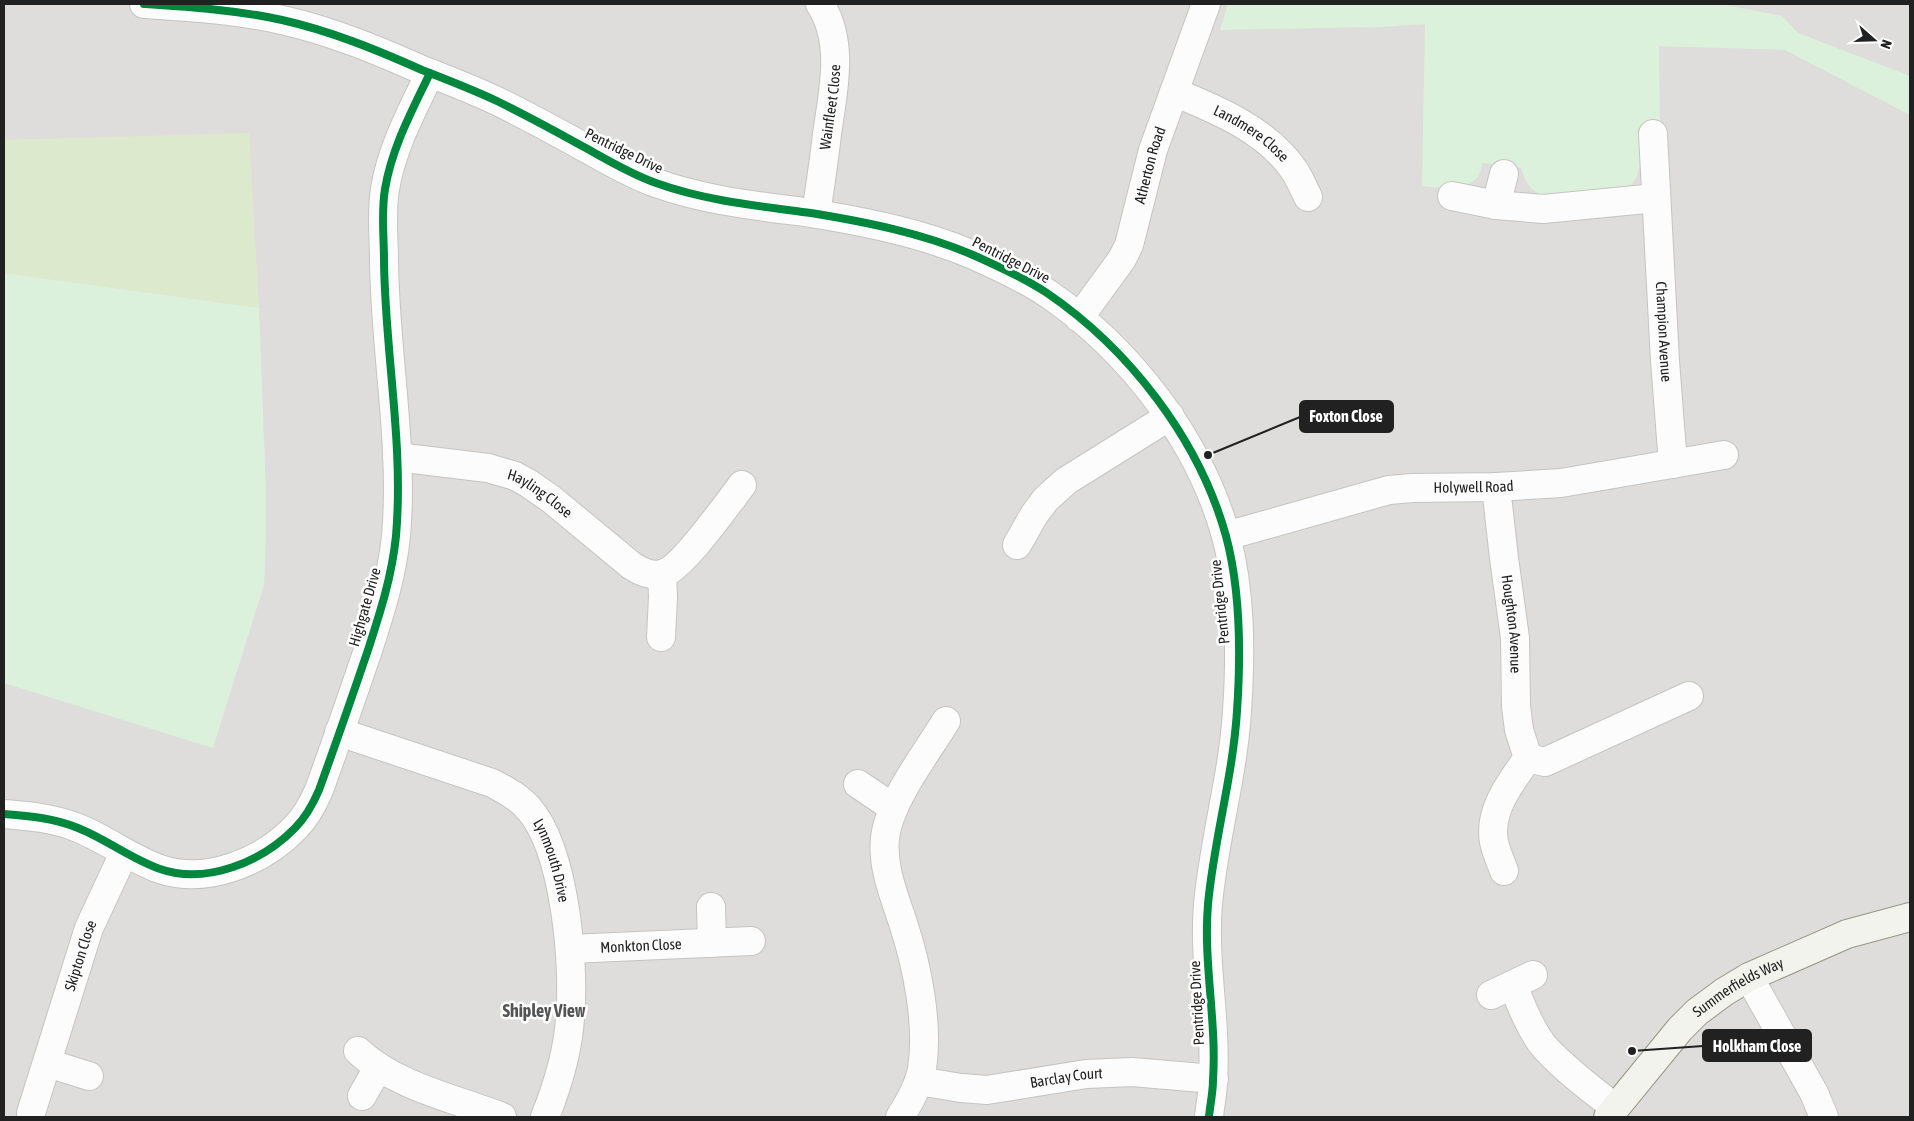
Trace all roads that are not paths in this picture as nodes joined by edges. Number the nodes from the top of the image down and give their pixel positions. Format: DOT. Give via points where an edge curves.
graph roads {
  1 [pos="144,4"];
  2 [pos="820,4"];
  3 [pos="1206,4"];
  4 [pos="430,73"];
  5 [pos="1174,92"];
  6 [pos="1653,134"];
  7 [pos="1504,174"];
  8 [pos="1452,196"];
  9 [pos="1308,198"];
  10 [pos="1656,198"];
  11 [pos="1496,205"];
  12 [pos="816,214"];
  13 [pos="1079,318"];
  14 [pos="1170,416"];
  15 [pos="1724,455"];
  16 [pos="397,457"];
  17 [pos="1673,464"];
  18 [pos="742,485"];
  19 [pos="1496,488"];
  20 [pos="1226,536"];
  21 [pos="1017,545"];
  22 [pos="662,574"];
  23 [pos="661,636"];
  24 [pos="1689,696"];
  25 [pos="946,721"];
  26 [pos="340,732"];
  27 [pos="1528,758"];
  28 [pos="858,784"];
  29 [pos="892,807"];
  30 [pos="4,814"];
  31 [pos="124,853"];
  32 [pos="1504,871"];
  33 [pos="711,907"];
  34 [pos="1910,917"];
  35 [pos="751,941"];
  36 [pos="712,943"];
  37 [pos="570,949"];
  38 [pos="1749,977"];
  39 [pos="1512,985"];
  40 [pos="47,1063"];
  41 [pos="89,1076"];
  42 [pos="1214,1079"];
  43 [pos="918,1081"];
  44 [pos="362,1096"];
  45 [pos="31,1113"];
  46 [pos="1611,1113"];
  47 [pos="502,1117"];
  48 [pos="545,1117"];
  49 [pos="900,1117"];
  50 [pos="1209,1117"];
  51 [pos="1824,1117"];
  1 -- 4 [label="street, Pentridge Drive" via="214,9 283,20 346,38"];
  2 -- 12 [label="street, Wainfleet Close" via="833,37 836,64"];
  3 -- 5 [label="street, Atherton Road"];
  4 -- 12 [label="street, Pentridge Drive" via="497,101 652,182 733,202"];
  4 -- 16 [label="street, Highgate Drive" via="400,136 384,204 384,291"];
  5 -- 9 [label="street, Landmere Close" via="1213,108 1265,140 1296,173"];
  5 -- 13 [label="street, Atherton Road" via="1153,150 1129,245"];
  6 -- 10 [label="street, Champion Avenue"];
  7 -- 11 [label="street"];
  8 -- 11 [label="street"];
  10 -- 11 [label="street" via="1542,209"];
  10 -- 17 [label="street, Champion Avenue"];
  12 -- 13 [label="street, Pentridge Drive" via="914,234 970,254 1047,293"];
  13 -- 14 [label="street, Pentridge Drive" via="1116,351"];
  14 -- 20 [label="street, Pentridge Drive" via="1200,468"];
  14 -- 21 [label="street" via="1066,482 1040,507"];
  15 -- 17 [label="street, Holywell Road"];
  16 -- 22 [label="street, Hayling Close" via="488,468 515,476 551,499 632,566 641,572"];
  16 -- 26 [label="street, Highgate Drive" via="397,520 392,565 376,626"];
  17 -- 19 [label="street, Holywell Road" via="1562,483"];
  18 -- 22 [label="street" via="688,554"];
  19 -- 20 [label="street, Holywell Road" via="1389,490"];
  19 -- 27 [label="street, Houghton Avenue" via="1515,638 1516,706"];
  20 -- 42 [label="street, Pentridge Drive" via="1235,582 1239,662 1231,763 1210,877 1207,916"];
  22 -- 23 [label="street"];
  24 -- 27 [label="street" via="1545,762"];
  25 -- 29 [label="street"];
  26 -- 31 [label="street, Highgate Drive" via="312,806 294,829 247,862 196,874 181,873 160,869"];
  26 -- 37 [label="street, Lynmouth Drive" via="492,783 513,794 530,809 543,831 558,875"];
  27 -- 32 [label="street" via="1501,797 1495,820 1494,841"];
  28 -- 29 [label="street"];
  29 -- 43 [label="street" via="885,838 886,871 910,945 918,983 923,1054"];
  30 -- 31 [label="street, Highgate Drive" via="41,817 74,826"];
  31 -- 40 [label="street, Skipton Close" via="89,928"];
  33 -- 36 [label="street"];
  34 -- 38 [label="street, Summerfields Way" via="1847,934"];
  35 -- 36 [label="street, Monkton Close"];
  36 -- 37 [label="street, Monkton Close"];
  37 -- 48 [label="street, Lynmouth Drive" via="570,1019 560,1071"];
  38 -- 46 [label="street, Summerfields Way" via="1697,1012"];
  38 -- 51 [label="street" via="1814,1093"];
  39 -- 46 [label="street" via="1543,1044"];
  40 -- 41 [label="street"];
  40 -- 45 [label="street, Skipton Close"];
  42 -- 43 [label="street, Barclay Court" via="1132,1072 1086,1074 987,1090"];
  42 -- 50 [label="street, Pentridge Drive"];
  43 -- 49 [label="street"];
  44 -- 47 [label="street" via="368,1060 397,1078"];
}
